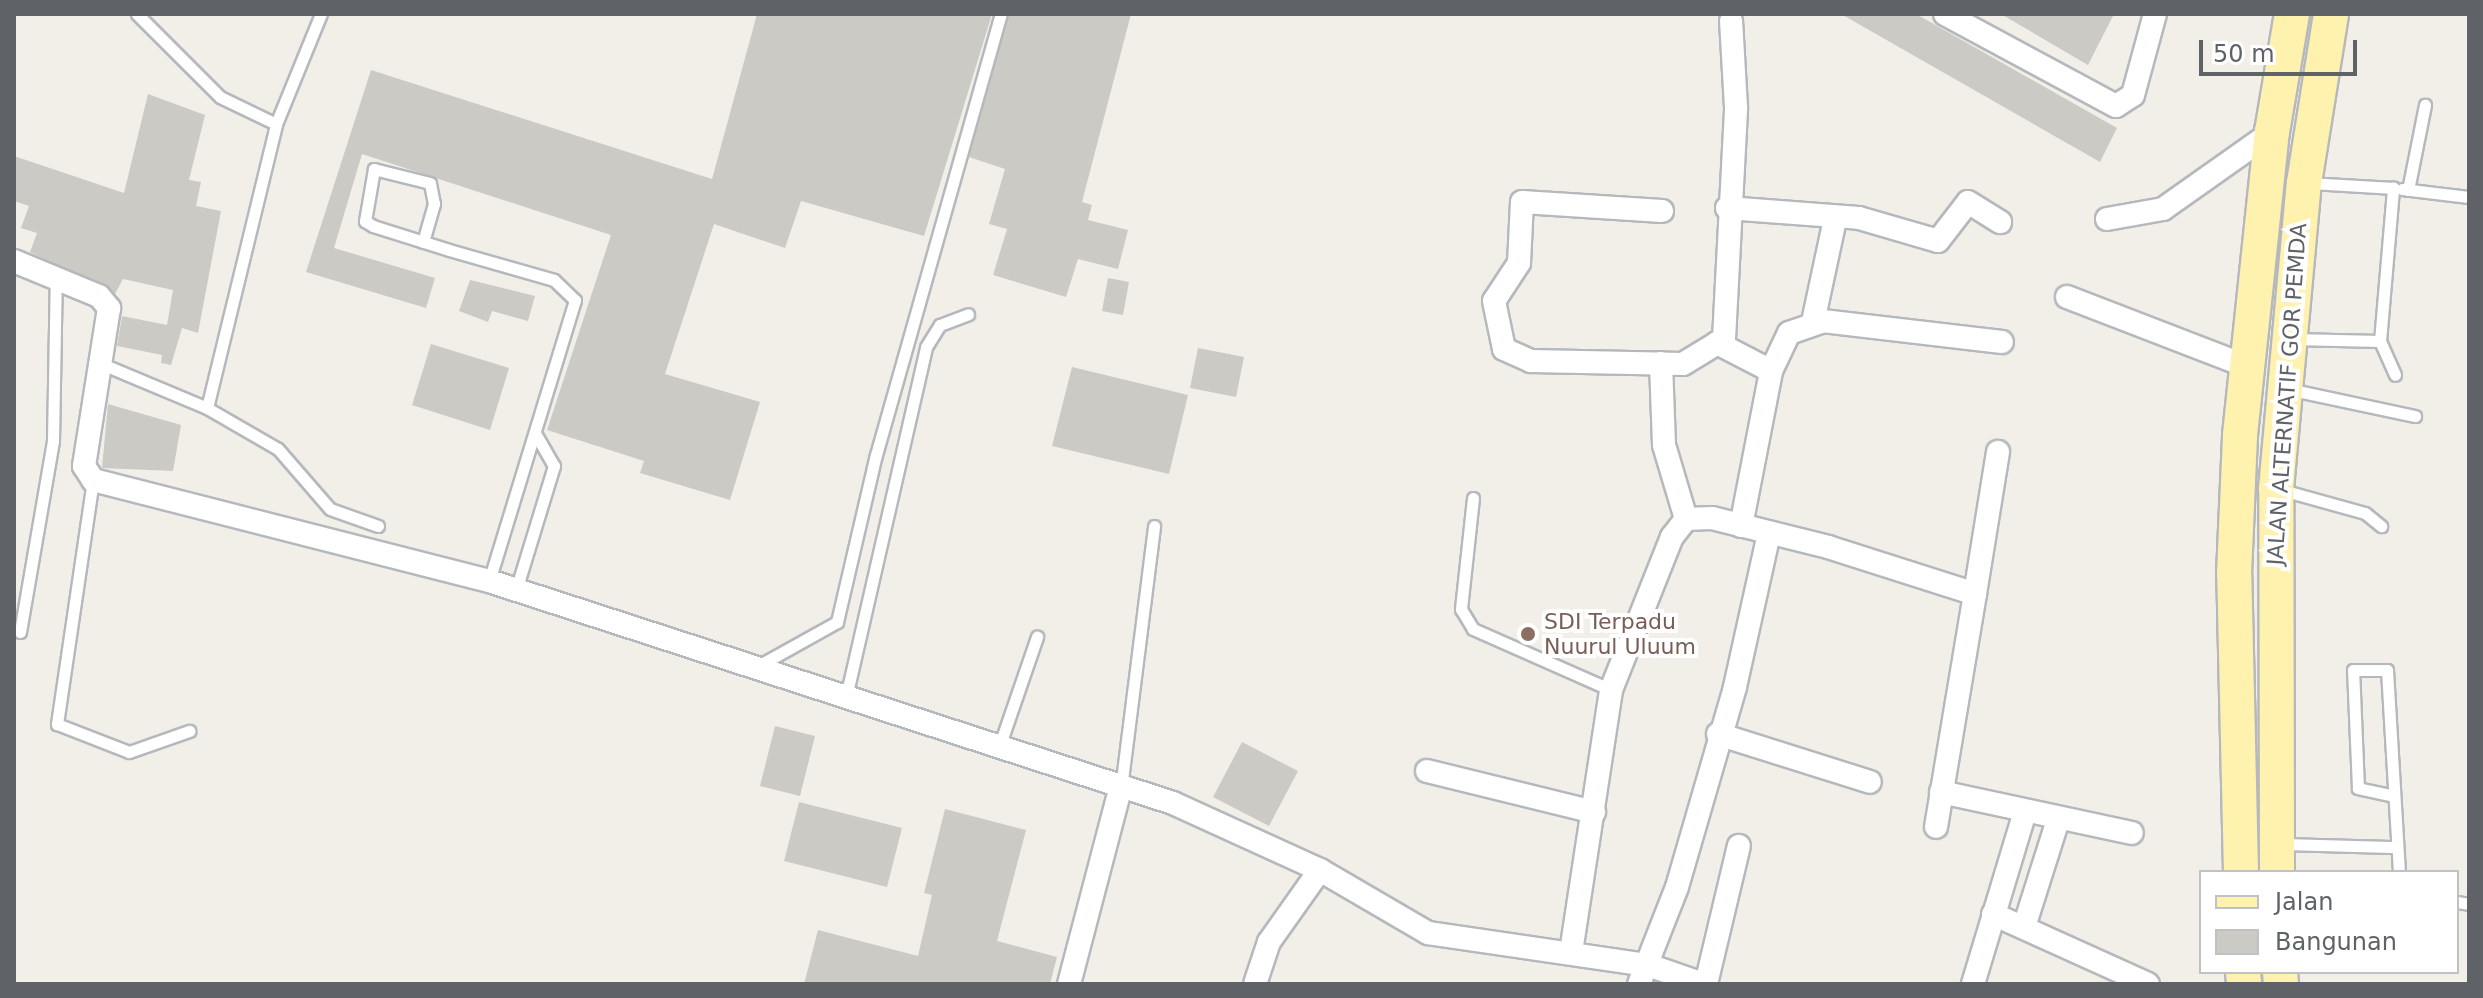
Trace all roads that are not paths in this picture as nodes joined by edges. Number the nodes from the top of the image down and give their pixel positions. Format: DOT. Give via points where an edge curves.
graph roads {
  1 [pos="137,14"];
  2 [pos="321,14"];
  3 [pos="1001,14"];
  4 [pos="1945,14"];
  5 [pos="2155,14"];
  6 [pos="2292,14"];
  7 [pos="2331,14"];
  8 [pos="1731,21"];
  9 [pos="2425,105"];
  10 [pos="276,124"];
  11 [pos="2272,132"];
  12 [pos="2304,183"];
  13 [pos="2393,188"];
  14 [pos="2408,190"];
  15 [pos="2469,197"];
  16 [pos="1727,208"];
  17 [pos="1662,211"];
  18 [pos="1835,219"];
  19 [pos="2107,219"];
  20 [pos="2000,222"];
  21 [pos="423,242"];
  22 [pos="14,261"];
  23 [pos="56,276"];
  24 [pos="2067,297"];
  25 [pos="968,314"];
  26 [pos="1813,322"];
  27 [pos="2287,338"];
  28 [pos="2380,341"];
  29 [pos="2002,342"];
  30 [pos="1717,343"];
  31 [pos="1661,363"];
  32 [pos="102,364"];
  33 [pos="2246,366"];
  34 [pos="1771,371"];
  35 [pos="2395,375"];
  36 [pos="2283,389"];
  37 [pos="207,408"];
  38 [pos="2415,416"];
  39 [pos="536,435"];
  40 [pos="1998,452"];
  41 [pos="93,480"];
  42 [pos="2276,489"];
  43 [pos="1473,498"];
  44 [pos="1686,519"];
  45 [pos="378,526"];
  46 [pos="1154,526"];
  47 [pos="1741,526"];
  48 [pos="2381,526"];
  49 [pos="1769,534"];
  50 [pos="489,581"];
  51 [pos="516,590"];
  52 [pos="1975,594"];
  53 [pos="20,632"];
  54 [pos="1037,637"];
  55 [pos="753,668"];
  56 [pos="1611,690"];
  57 [pos="845,699"];
  58 [pos="189,731"];
  59 [pos="1718,734"];
  60 [pos="998,750"];
  61 [pos="1427,771"];
  62 [pos="1870,782"];
  63 [pos="1120,790"];
  64 [pos="1941,792"];
  65 [pos="2390,795"];
  66 [pos="1594,812"];
  67 [pos="2024,815"];
  68 [pos="2058,820"];
  69 [pos="1936,827"];
  70 [pos="2132,833"];
  71 [pos="1739,846"];
  72 [pos="2394,847"];
  73 [pos="2276,858"];
  74 [pos="1320,870"];
  75 [pos="2241,870"];
  76 [pos="2399,870"];
  77 [pos="1993,914"];
  78 [pos="2024,927"];
  79 [pos="1571,952"];
  80 [pos="1644,975"];
  81 [pos="1069,984"];
  82 [pos="1255,984"];
  83 [pos="1704,984"];
  84 [pos="1973,984"];
  85 [pos="2148,984"];
  1 -- 10 [label="lane" via="220,97"];
  2 -- 10 [label="lane"];
  3 -- 55 [label="lane" via="876,455 837,622"];
  4 -- 5 [label="street" via="2116,106 2133,95"];
  6 -- 11 [label="main road, JALAN ALTERNATIF GOR PEMDA"];
  7 -- 12 [label="main road, JALAN ALTERNATIF GOR PEMDA"];
  8 -- 16 [label="street" via="1736,107"];
  9 -- 14 [label="lane"];
  10 -- 37 [label="lane"];
  11 -- 19 [label="street" via="2163,209"];
  11 -- 33 [label="main road, JALAN ALTERNATIF GOR PEMDA"];
  12 -- 13 [label="lane"];
  12 -- 27 [label="main road, JALAN ALTERNATIF GOR PEMDA"];
  13 -- 14 [label="lane"];
  13 -- 28 [label="lane"];
  14 -- 15 [label="lane"];
  16 -- 18 [label="street"];
  16 -- 30 [label="street" via="1724,339"];
  17 -- 31 [label="street" via="1522,202 1519,263 1494,301 1504,349 1516,357"];
  18 -- 20 [label="street" via="1859,218 1938,241 1968,202"];
  18 -- 26 [label="street"];
  21 -- 21 [label="lane" via="365,221 374,169 430,183 434,204"];
  21 -- 39 [label="lane" via="570,289 575,300"];
  22 -- 23 [label="street"];
  23 -- 32 [label="street" via="105,300"];
  23 -- 53 [label="lane" via="53,441"];
  24 -- 33 [label="street"];
  25 -- 57 [label="lane" via="940,325 926,347"];
  26 -- 29 [label="street"];
  26 -- 34 [label="street" via="1789,333"];
  27 -- 28 [label="lane"];
  27 -- 36 [label="main road, JALAN ALTERNATIF GOR PEMDA"];
  28 -- 35 [label="lane"];
  30 -- 31 [label="street" via="1683,364"];
  30 -- 34 [label="street"];
  31 -- 44 [label="street" via="1664,445"];
  32 -- 37 [label="lane"];
  32 -- 41 [label="street" via="84,466"];
  33 -- 75 [label="main road, JALAN ALTERNATIF GOR PEMDA" via="2234,574"];
  34 -- 47 [label="street"];
  36 -- 38 [label="lane"];
  36 -- 42 [label="main road, JALAN ALTERNATIF GOR PEMDA"];
  37 -- 45 [label="lane" via="278,449 330,509"];
  39 -- 50 [label="lane"];
  39 -- 51 [label="lane" via="554,466"];
  40 -- 52 [label="street"];
  41 -- 50 [label="street"];
  41 -- 58 [label="lane" via="57,724 129,752"];
  42 -- 48 [label="lane" via="2365,513"];
  42 -- 73 [label="main road, JALAN ALTERNATIF GOR PEMDA"];
  43 -- 56 [label="lane" via="1461,609 1473,629"];
  44 -- 47 [label="street"];
  44 -- 56 [label="street" via="1672,537"];
  46 -- 63 [label="lane"];
  47 -- 49 [label="street"];
  49 -- 52 [label="street"];
  49 -- 59 [label="street"];
  50 -- 51 [label="street"];
  51 -- 55 [label="street"];
  52 -- 64 [label="street"];
  54 -- 60 [label="lane"];
  55 -- 57 [label="street"];
  56 -- 66 [label="street"];
  57 -- 60 [label="street"];
  59 -- 62 [label="street"];
  59 -- 80 [label="street"];
  60 -- 63 [label="street"];
  61 -- 66 [label="street"];
  63 -- 74 [label="street" via="1173,803"];
  63 -- 81 [label="street"];
  64 -- 67 [label="street"];
  64 -- 69 [label="street"];
  65 -- 65 [label="lane" via="2358,788 2353,670 2387,670"];
  65 -- 72 [label="lane"];
  66 -- 79 [label="street"];
  67 -- 68 [label="street"];
  67 -- 77 [label="street"];
  68 -- 70 [label="street"];
  68 -- 78 [label="street"];
  71 -- 83 [label="street"];
  72 -- 73 [label="lane"];
  72 -- 76 [label="lane"];
  74 -- 79 [label="street" via="1428,933"];
  74 -- 82 [label="street" via="1269,942"];
  77 -- 78 [label="street"];
  77 -- 84 [label="street"];
  78 -- 85 [label="street"];
  79 -- 80 [label="street"];
  80 -- 83 [label="street"];
}
